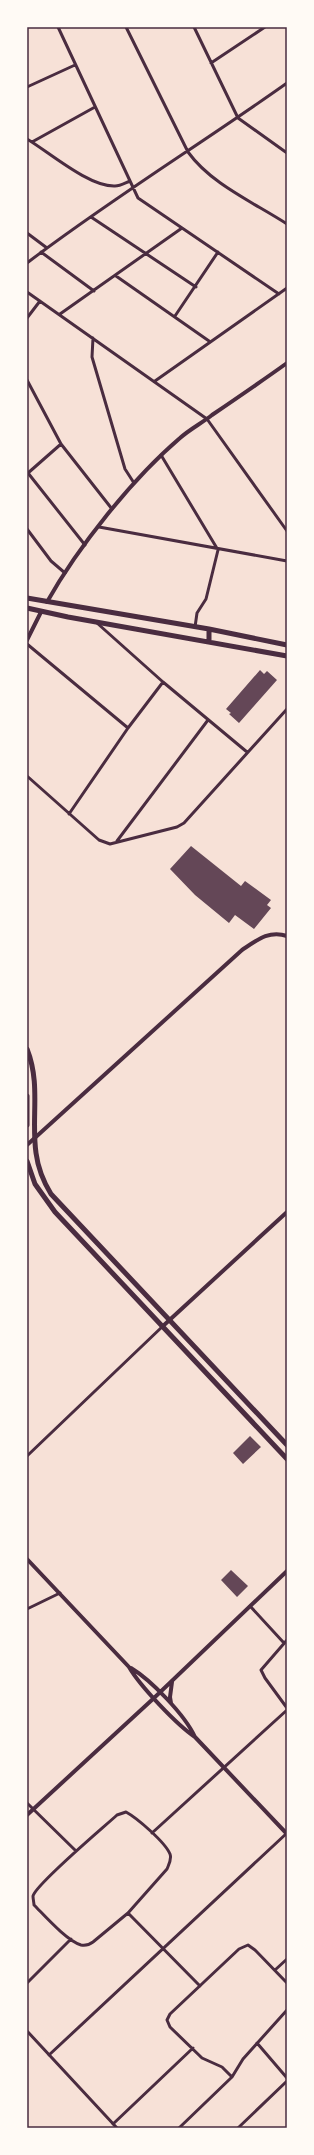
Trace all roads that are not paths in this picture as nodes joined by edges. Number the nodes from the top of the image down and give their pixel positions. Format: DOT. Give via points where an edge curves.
graph roads {
  1 [pos="58,27"];
  2 [pos="126,27"];
  3 [pos="194,27"];
  4 [pos="265,27"];
  5 [pos="212,63"];
  6 [pos="75,65"];
  7 [pos="287,84"];
  8 [pos="27,87"];
  9 [pos="95,107"];
  10 [pos="238,118"];
  11 [pos="27,139"];
  12 [pos="32,142"];
  13 [pos="188,152"];
  14 [pos="287,152"];
  15 [pos="130,182"];
  16 [pos="132,187"];
  17 [pos="91,217"];
  18 [pos="287,224"];
  19 [pos="182,228"];
  20 [pos="27,233"];
  21 [pos="47,248"];
  22 [pos="41,252"];
  23 [pos="218,252"];
  24 [pos="146,254"];
  25 [pos="27,263"];
  26 [pos="116,276"];
  27 [pos="196,287"];
  28 [pos="287,288"];
  29 [pos="94,291"];
  30 [pos="27,292"];
  31 [pos="279,294"];
  32 [pos="40,301"];
  33 [pos="60,314"];
  34 [pos="175,316"];
  35 [pos="27,318"];
  36 [pos="93,338"];
  37 [pos="209,341"];
  38 [pos="287,363"];
  39 [pos="27,380"];
  40 [pos="155,381"];
  41 [pos="207,419"];
  42 [pos="61,444"];
  43 [pos="161,455"];
  44 [pos="28,473"];
  45 [pos="134,483"];
  46 [pos="112,510"];
  47 [pos="99,527"];
  48 [pos="27,529"];
  49 [pos="287,531"];
  50 [pos="85,545"];
  51 [pos="218,550"];
  52 [pos="287,561"];
  53 [pos="65,573"];
  54 [pos="27,598"];
  55 [pos="47,602"];
  56 [pos="27,608"];
  57 [pos="41,612"];
  58 [pos="97,622"];
  59 [pos="195,627"];
  60 [pos="209,629"];
  61 [pos="27,640"];
  62 [pos="209,642"];
  63 [pos="27,644"];
  64 [pos="287,645"];
  65 [pos="287,656"];
  66 [pos="163,682"];
  67 [pos="287,709"];
  68 [pos="208,720"];
  69 [pos="128,728"];
  70 [pos="247,752"];
  71 [pos="27,776"];
  72 [pos="69,814"];
  73 [pos="116,842"];
  74 [pos="287,936"];
  75 [pos="27,1049"];
  76 [pos="27,1096"];
  77 [pos="27,1125"];
  78 [pos="35,1137"];
  79 [pos="27,1145"];
  80 [pos="27,1161"];
  81 [pos="29,1174"];
  82 [pos="287,1212"];
  83 [pos="169,1321"];
  84 [pos="163,1326"];
  85 [pos="287,1445"];
  86 [pos="27,1456"];
  87 [pos="287,1459"];
  88 [pos="27,1559"];
  89 [pos="287,1571"];
  90 [pos="60,1593"];
  91 [pos="250,1606"];
  92 [pos="27,1609"];
  93 [pos="287,1640"];
  94 [pos="284,1643"];
  95 [pos="129,1667"];
  96 [pos="172,1681"];
  97 [pos="160,1692"];
  98 [pos="154,1698"];
  99 [pos="172,1706"];
  100 [pos="287,1709"];
  101 [pos="195,1737"];
  102 [pos="224,1766"];
  103 [pos="27,1803"];
  104 [pos="33,1809"];
  105 [pos="27,1814"];
  106 [pos="152,1833"];
  107 [pos="287,1833"];
  108 [pos="76,1851"];
  109 [pos="128,1912"];
  110 [pos="71,1939"];
  111 [pos="162,1949"];
  112 [pos="287,1959"];
  113 [pos="275,1970"];
  114 [pos="287,1982"];
  115 [pos="27,1983"];
  116 [pos="200,1986"];
  117 [pos="287,2010"];
  118 [pos="27,2031"];
  119 [pos="257,2043"];
  120 [pos="193,2048"];
  121 [pos="49,2055"];
  122 [pos="232,2078"];
  123 [pos="287,2078"];
  124 [pos="287,2081"];
  125 [pos="113,2124"];
  126 [pos="117,2128"];
  127 [pos="179,2128"];
  128 [pos="238,2128"];
  1 -- 6 [label="street"];
  2 -- 13 [label="street"];
  3 -- 5 [label="street"];
  4 -- 5 [label="street"];
  5 -- 10 [label="street"];
  6 -- 8 [label="street"];
  6 -- 9 [label="street"];
  7 -- 10 [label="street"];
  9 -- 12 [label="street"];
  9 -- 15 [label="street"];
  10 -- 13 [label="street"];
  10 -- 14 [label="street"];
  11 -- 12 [label="street"];
  12 -- 15 [label="street" via="97,182 114,186"];
  13 -- 16 [label="street"];
  13 -- 18 [label="street" via="209,175"];
  15 -- 16 [label="street"];
  16 -- 17 [label="street"];
  16 -- 19 [label="street" via="141,200"];
  17 -- 21 [label="street"];
  17 -- 24 [label="street"];
  19 -- 23 [label="street"];
  19 -- 24 [label="street"];
  20 -- 21 [label="street"];
  21 -- 22 [label="street"];
  22 -- 25 [label="street"];
  22 -- 29 [label="street"];
  23 -- 27 [label="street"];
  23 -- 31 [label="street"];
  24 -- 26 [label="street"];
  24 -- 27 [label="street"];
  26 -- 29 [label="street"];
  26 -- 34 [label="street"];
  27 -- 34 [label="street"];
  28 -- 31 [label="street"];
  29 -- 33 [label="street"];
  30 -- 32 [label="street"];
  31 -- 37 [label="street"];
  32 -- 33 [label="street"];
  32 -- 35 [label="street"];
  33 -- 36 [label="street"];
  34 -- 37 [label="street"];
  36 -- 40 [label="street"];
  36 -- 45 [label="street" via="92,358 125,469"];
  37 -- 40 [label="street"];
  38 -- 41 [label="street"];
  39 -- 42 [label="street"];
  40 -- 41 [label="street"];
  41 -- 43 [label="street" via="181,436"];
  41 -- 49 [label="street"];
  42 -- 44 [label="street"];
  42 -- 46 [label="street"];
  43 -- 45 [label="street"];
  43 -- 51 [label="street"];
  44 -- 50 [label="street"];
  45 -- 46 [label="street"];
  46 -- 47 [label="street"];
  47 -- 50 [label="street"];
  47 -- 51 [label="street"];
  48 -- 53 [label="street" via="51,560"];
  50 -- 53 [label="street"];
  51 -- 52 [label="street"];
  51 -- 59 [label="street" via="206,599 197,613"];
  53 -- 55 [label="street"];
  54 -- 55 [label="main road"];
  55 -- 59 [label="main road"];
  56 -- 57 [label="main road"];
  57 -- 58 [label="main road"];
  57 -- 61 [label="street"];
  58 -- 62 [label="main road"];
  58 -- 66 [label="street"];
  59 -- 60 [label="main road"];
  60 -- 62 [label="main road"];
  60 -- 64 [label="main road"];
  62 -- 65 [label="main road"];
  63 -- 69 [label="street"];
  66 -- 68 [label="street"];
  66 -- 69 [label="street"];
  67 -- 70 [label="street"];
  68 -- 70 [label="street"];
  68 -- 73 [label="street"];
  69 -- 72 [label="street"];
  70 -- 73 [label="street" via="184,823"];
  71 -- 72 [label="street"];
  72 -- 73 [label="street" via="99,840 110,844"];
  74 -- 78 [label="street" via="275,933 266,935 242,950"];
  75 -- 78 [label="main road" via="35,1082"];
  76 -- 77 [label="main road"];
  78 -- 79 [label="street"];
  78 -- 83 [label="main road" via="39,1170 51,1194"];
  80 -- 81 [label="main road"];
  81 -- 84 [label="main road" via="44,1200"];
  82 -- 83 [label="street"];
  83 -- 84 [label="street"];
  83 -- 85 [label="main road"];
  84 -- 86 [label="street"];
  84 -- 87 [label="main road"];
  88 -- 90 [label="street"];
  89 -- 91 [label="street"];
  90 -- 92 [label="street"];
  90 -- 95 [label="street"];
  91 -- 94 [label="street"];
  91 -- 96 [label="street"];
  93 -- 94 [label="street"];
  94 -- 100 [label="street" via="261,1670"];
  95 -- 97 [label="street"];
  95 -- 98 [label="street"];
  96 -- 97 [label="street"];
  96 -- 99 [label="street"];
  97 -- 98 [label="street"];
  97 -- 99 [label="street"];
  98 -- 101 [label="street"];
  98 -- 104 [label="street"];
  99 -- 101 [label="street" via="191,1728"];
  100 -- 102 [label="street"];
  101 -- 102 [label="street"];
  102 -- 106 [label="street"];
  102 -- 107 [label="street"];
  103 -- 104 [label="street"];
  104 -- 105 [label="street"];
  104 -- 108 [label="street"];
  106 -- 108 [label="street" via="126,1812 117,1815"];
  106 -- 109 [label="street" via="170,1854 171,1862"];
  107 -- 111 [label="street"];
  108 -- 110 [label="street" via="33,1896 34,1906"];
  109 -- 110 [label="street" via="88,1945 80,1945"];
  109 -- 111 [label="street"];
  110 -- 115 [label="street"];
  111 -- 116 [label="street"];
  111 -- 121 [label="street"];
  112 -- 113 [label="street"];
  113 -- 114 [label="street"];
  113 -- 116 [label="street" via="248,1945 239,1949"];
  116 -- 120 [label="street" via="170,2014 167,2020 170,2027"];
  117 -- 119 [label="street"];
  118 -- 121 [label="street"];
  119 -- 122 [label="street" via="243,2059"];
  119 -- 123 [label="street"];
  120 -- 122 [label="street" via="202,2058 222,2067"];
  120 -- 125 [label="street"];
  121 -- 125 [label="street"];
  122 -- 127 [label="street"];
  124 -- 128 [label="street"];
  125 -- 126 [label="street"];
}
